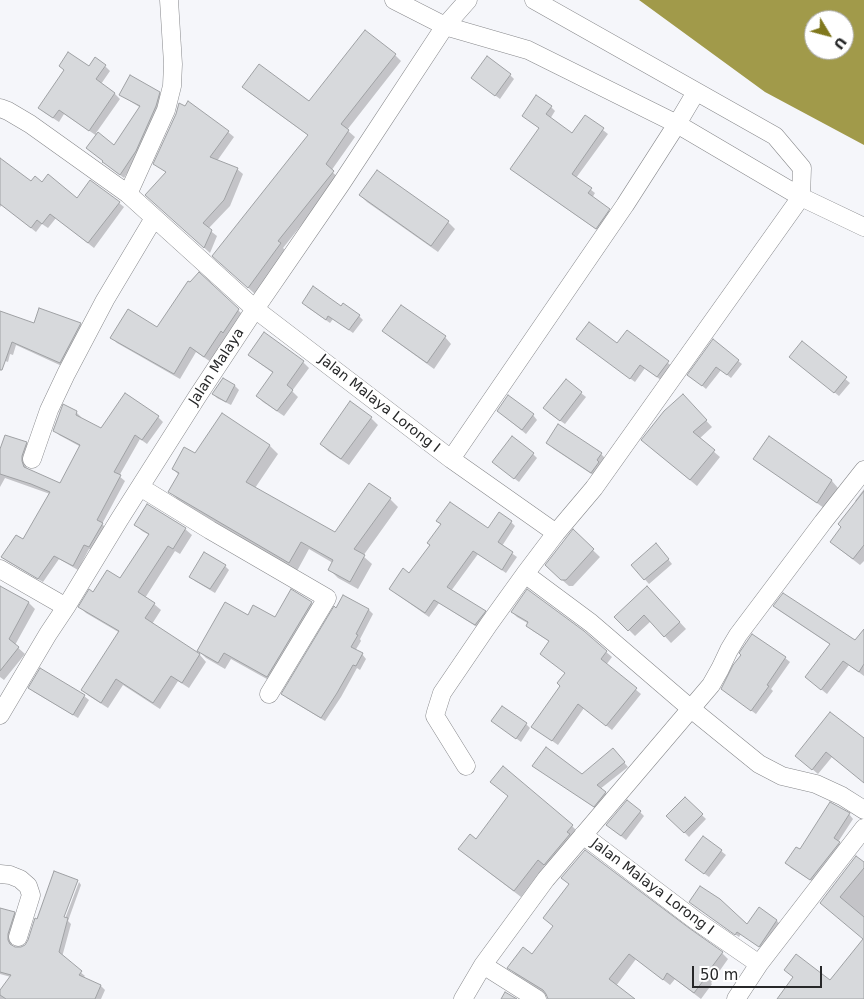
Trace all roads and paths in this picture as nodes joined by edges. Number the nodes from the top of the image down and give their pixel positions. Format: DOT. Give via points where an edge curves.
graph roads {
  1 [pos="169,0"];
  2 [pos="394,0"];
  3 [pos="468,0"];
  4 [pos="534,0"];
  5 [pos="445,26"];
  6 [pos="696,92"];
  7 [pos="0,108"];
  8 [pos="677,124"];
  9 [pos="128,194"];
  10 [pos="801,197"];
  11 [pos="154,218"];
  12 [pos="864,227"];
  13 [pos="255,309"];
  14 [pos="32,459"];
  15 [pos="451,460"];
  16 [pos="864,470"];
  17 [pos="140,487"];
  18 [pos="556,533"];
  19 [pos="0,569"];
  20 [pos="525,574"];
  21 [pos="66,607"];
  22 [pos="269,694"];
  23 [pos="690,708"];
  24 [pos="0,715"];
  25 [pos="466,766"];
  26 [pos="864,810"];
  27 [pos="864,828"];
  28 [pos="583,835"];
  29 [pos="0,874"];
  30 [pos="18,937"];
  31 [pos="483,964"];
  32 [pos="759,964"];
  33 [pos="463,999"];
  34 [pos="537,999"];
  35 [pos="736,999"];
  1 -- 9 [label="street" via="172,86 166,110"];
  2 -- 5 [label="street"];
  3 -- 5 [label="street, Jalan Malaya"];
  4 -- 6 [label="street"];
  5 -- 8 [label="street" via="528,50"];
  5 -- 13 [label="street, Jalan Malaya"];
  6 -- 8 [label="street"];
  6 -- 10 [label="street" via="775,136 802,168"];
  7 -- 9 [label="street, Jalan Malaya Lorong I" via="30,124"];
  8 -- 10 [label="street"];
  8 -- 15 [label="street"];
  9 -- 11 [label="street, Jalan Malaya Lorong I"];
  10 -- 12 [label="street"];
  10 -- 18 [label="street" via="594,488"];
  11 -- 13 [label="street, Jalan Malaya Lorong I"];
  11 -- 14 [label="street" via="66,374"];
  13 -- 15 [label="street, Jalan Malaya Lorong I"];
  13 -- 17 [label="street, Jalan Malaya"];
  15 -- 18 [label="street, Jalan Malaya Lorong I"];
  16 -- 23 [label="street, Jalan Malaya Lorong I" via="738,635 711,684"];
  17 -- 21 [label="street, Jalan Malaya"];
  17 -- 22 [label="street" via="326,598"];
  18 -- 20 [label="street"];
  19 -- 21 [label="street"];
  20 -- 23 [label="street" via="591,623"];
  20 -- 25 [label="street" via="442,693 436,712 435,716"];
  21 -- 24 [label="street, Jalan Malaya"];
  23 -- 26 [label="street" via="759,764 782,776 816,784"];
  23 -- 28 [label="street, Jalan Malaya Lorong I"];
  27 -- 32 [label="street"];
  28 -- 31 [label="street"];
  28 -- 32 [label="street, Jalan Malaya Lorong I"];
  29 -- 30 [label="street" via="20,879 28,886 31,895"];
  31 -- 33 [label="street"];
  31 -- 34 [label="street"];
  32 -- 35 [label="street"];
}
